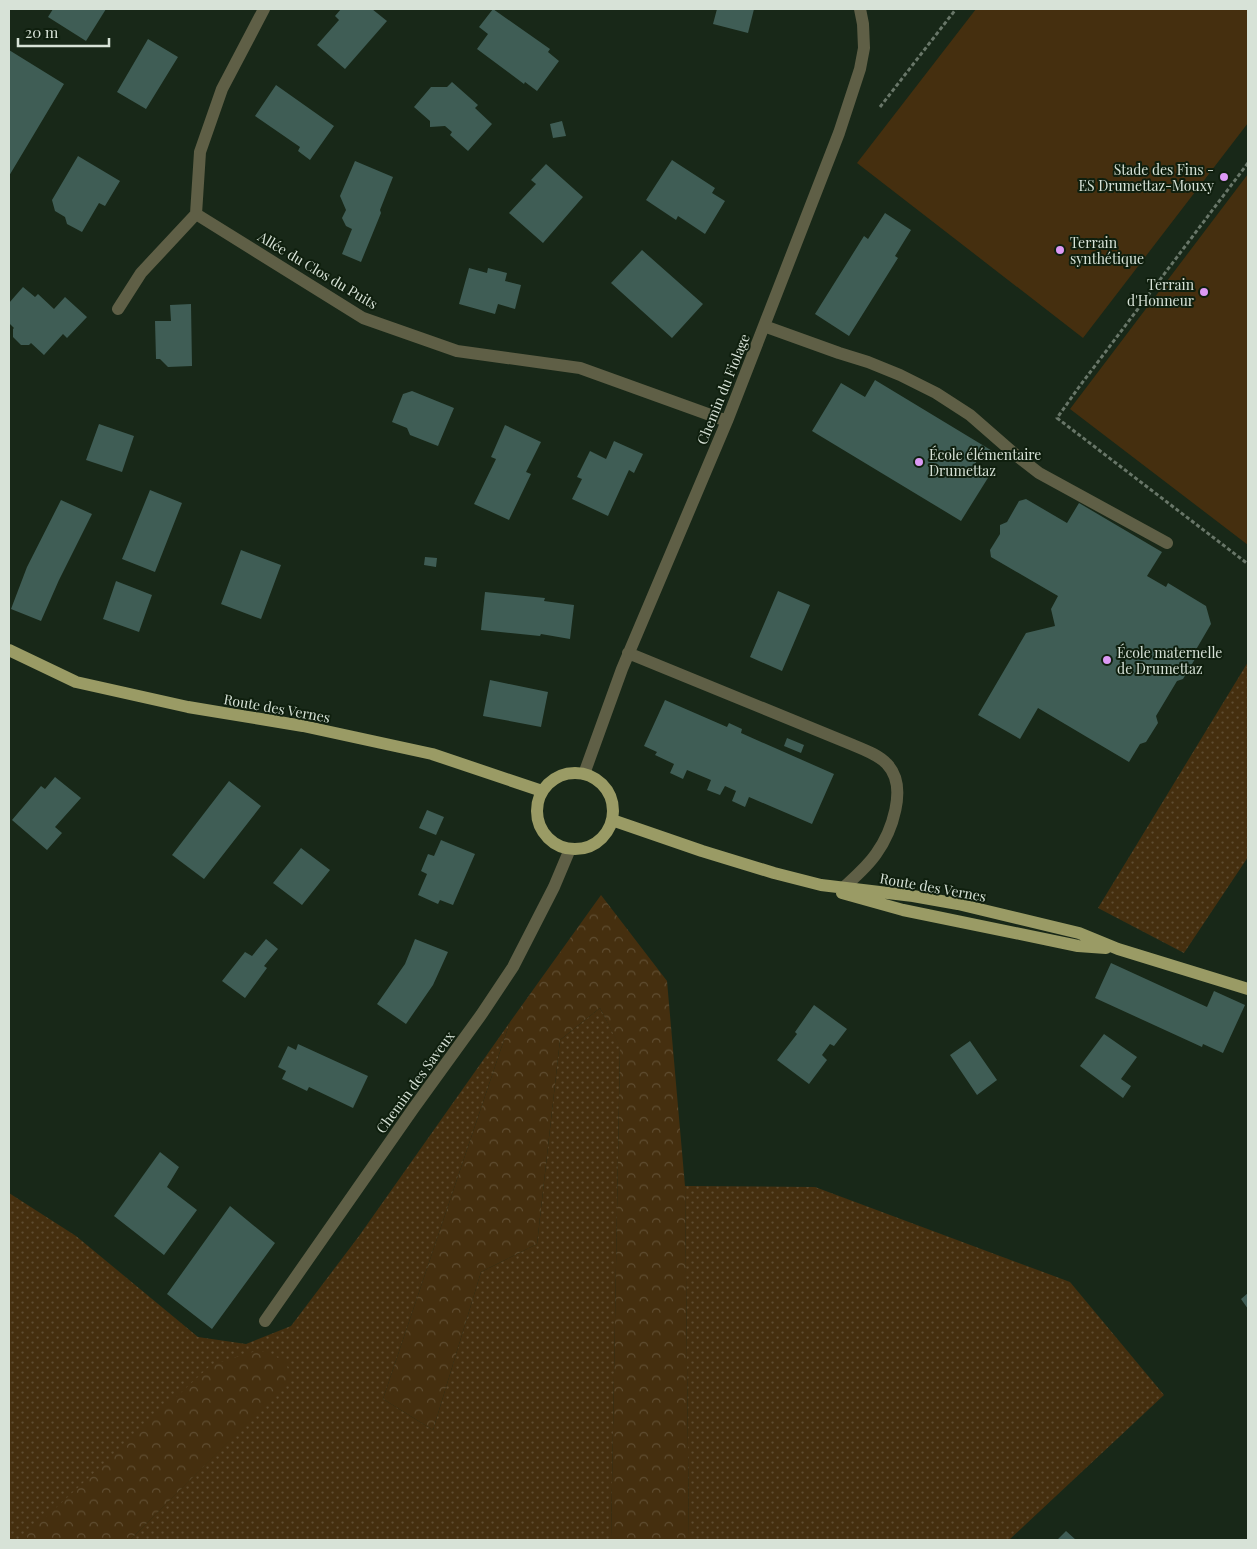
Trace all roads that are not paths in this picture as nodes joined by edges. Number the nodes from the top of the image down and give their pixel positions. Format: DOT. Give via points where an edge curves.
graph roads {
  1 [pos="264,9"];
  2 [pos="860,9"];
  3 [pos="196,214"];
  4 [pos="118,309"];
  5 [pos="764,326"];
  6 [pos="727,421"];
  7 [pos="1167,543"];
  8 [pos="9,650"];
  9 [pos="628,653"];
  10 [pos="584,774"];
  11 [pos="542,791"];
  12 [pos="612,820"];
  13 [pos="570,849"];
  14 [pos="821,885"];
  15 [pos="843,888"];
  16 [pos="1118,949"];
  17 [pos="1248,988"];
  18 [pos="265,1321"];
  1 -- 3 [label="street" via="222,89 200,152"];
  2 -- 5 [label="street, Chemin du Fiolage" via="864,48 860,70"];
  3 -- 4 [label="street" via="141,273"];
  3 -- 6 [label="street, Allée du Clos du Puits" via="363,318 457,351 580,368"];
  5 -- 6 [label="street, Chemin du Fiolage"];
  5 -- 7 [label="street" via="868,362 936,393 970,415 1039,473"];
  6 -- 9 [label="street, Chemin du Fiolage"];
  8 -- 11 [label="main road, Route des Vernes" via="76,682 432,754"];
  9 -- 10 [label="street, Chemin du Fiolage"];
  9 -- 15 [label="street" via="853,745 887,763 897,789 892,823 877,853"];
  10 -- 11 [label="main road" via="560,776"];
  10 -- 12 [label="main road" via="604,786 613,808"];
  11 -- 13 [label="main road" via="537,803 540,827 548,838"];
  12 -- 13 [label="main road" via="601,839 581,849"];
  12 -- 14 [label="main road, Route des Vernes" via="702,851"];
  13 -- 18 [label="street, Chemin des Saveux" via="513,967"];
  14 -- 15 [label="main road, Route des Vernes"];
  14 -- 16 [label="main road" via="903,910 1078,946"];
  15 -- 16 [label="main road, Route des Vernes" via="958,904 1079,933"];
  16 -- 17 [label="main road, Route des Vernes"];
}
